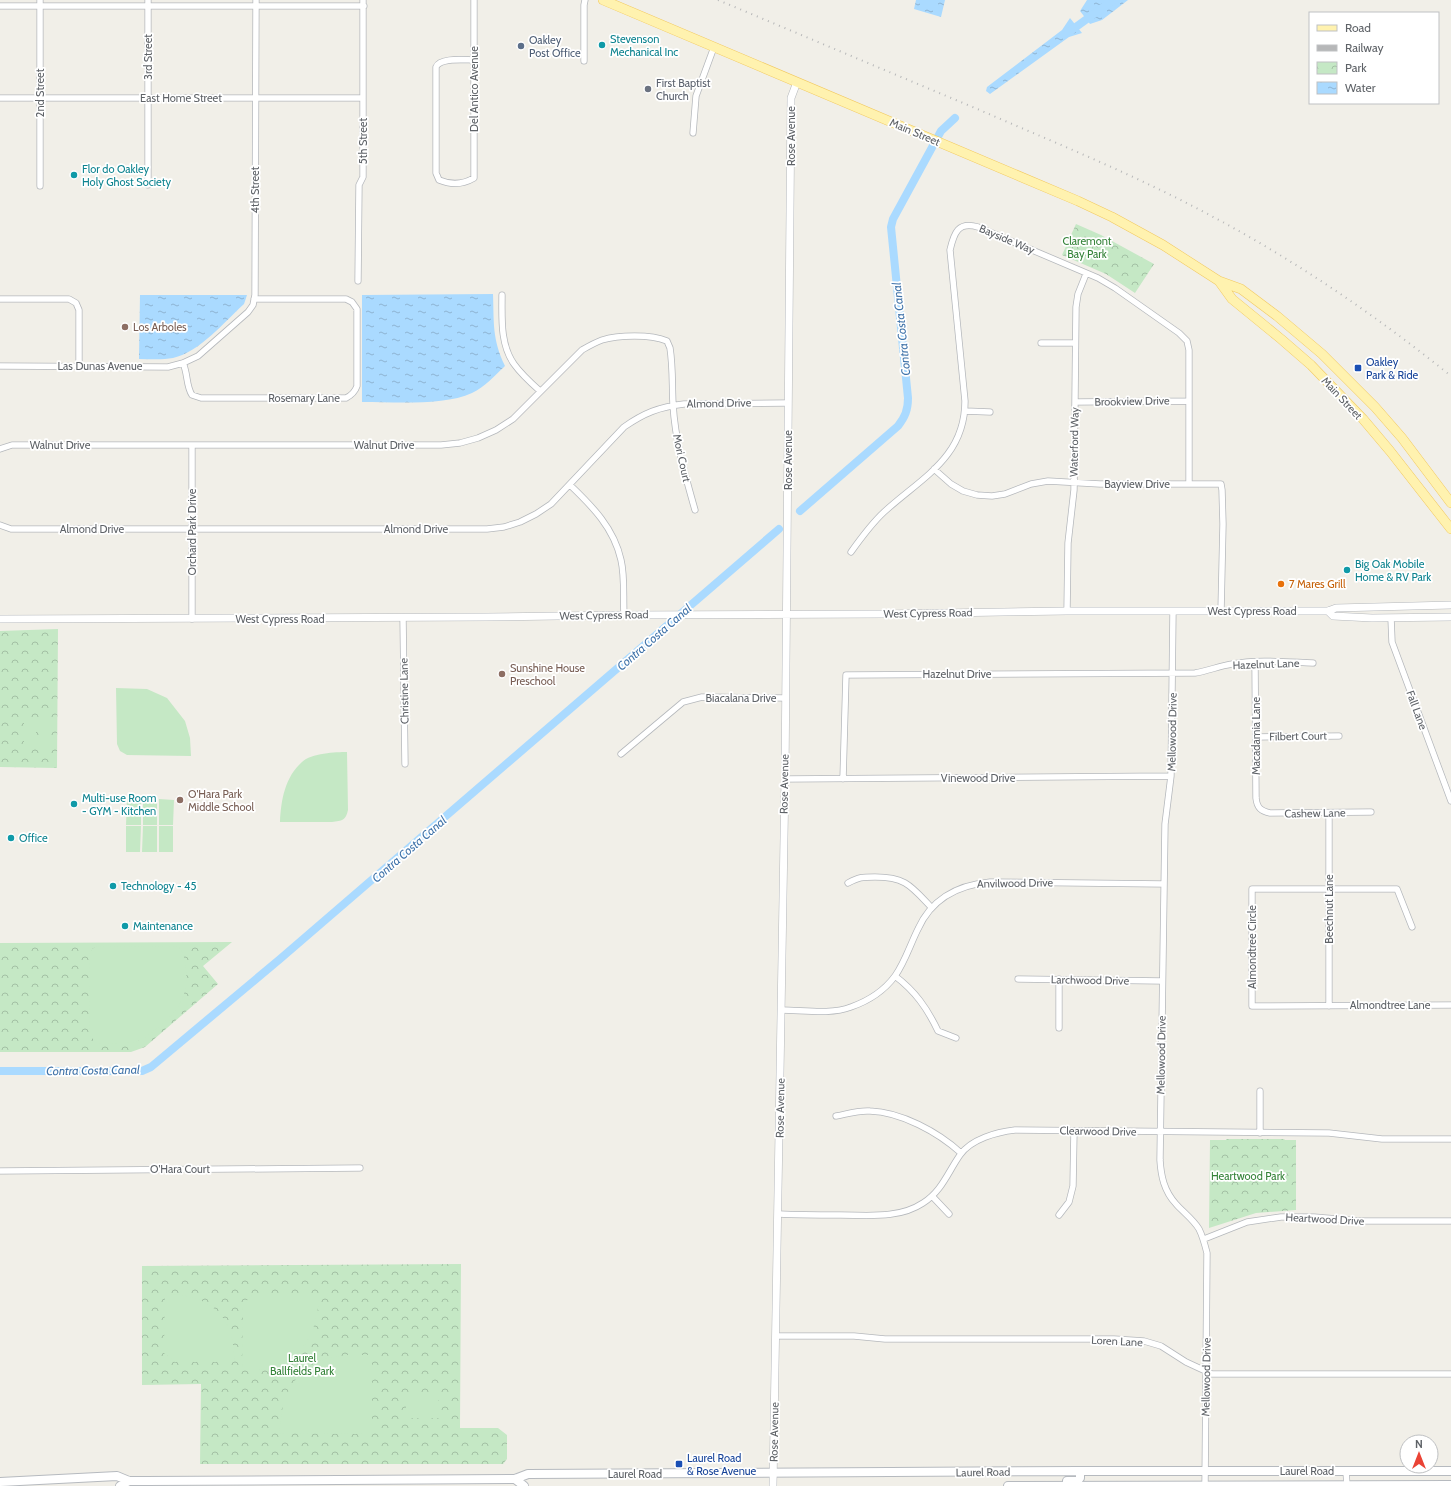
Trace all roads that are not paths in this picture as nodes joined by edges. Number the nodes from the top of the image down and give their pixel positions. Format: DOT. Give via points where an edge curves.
graph roads {
  1 [pos="474,0"];
  2 [pos="585,0"];
  3 [pos="603,0"];
  4 [pos="40,3"];
  5 [pos="148,3"];
  6 [pos="256,3"];
  7 [pos="364,3"];
  8 [pos="0,6"];
  9 [pos="714,47"];
  10 [pos="474,60"];
  11 [pos="584,61"];
  12 [pos="797,82"];
  13 [pos="0,98"];
  14 [pos="39,98"];
  15 [pos="147,98"];
  16 [pos="256,98"];
  17 [pos="363,98"];
  18 [pos="693,133"];
  19 [pos="148,185"];
  20 [pos="40,186"];
  21 [pos="1086,274"];
  22 [pos="358,281"];
  23 [pos="1219,281"];
  24 [pos="502,294"];
  25 [pos="0,299"];
  26 [pos="254,299"];
  27 [pos="1042,343"];
  28 [pos="1075,343"];
  29 [pos="183,363"];
  30 [pos="0,366"];
  31 [pos="79,366"];
  32 [pos="540,392"];
  33 [pos="1189,401"];
  34 [pos="788,402"];
  35 [pos="1075,402"];
  36 [pos="673,405"];
  37 [pos="965,411"];
  38 [pos="990,412"];
  39 [pos="192,445"];
  40 [pos="0,449"];
  41 [pos="934,469"];
  42 [pos="1074,482"];
  43 [pos="1189,483"];
  44 [pos="570,485"];
  45 [pos="1451,502"];
  46 [pos="695,510"];
  47 [pos="0,525"];
  48 [pos="192,528"];
  49 [pos="1451,529"];
  50 [pos="851,552"];
  51 [pos="1451,605"];
  52 [pos="1068,611"];
  53 [pos="1173,611"];
  54 [pos="1328,611"];
  55 [pos="1221,612"];
  56 [pos="786,614"];
  57 [pos="624,615"];
  58 [pos="1451,617"];
  59 [pos="404,618"];
  60 [pos="1390,618"];
  61 [pos="0,619"];
  62 [pos="192,619"];
  63 [pos="1255,662"];
  64 [pos="1313,663"];
  65 [pos="1172,673"];
  66 [pos="785,698"];
  67 [pos="1339,736"];
  68 [pos="1256,737"];
  69 [pos="621,754"];
  70 [pos="405,764"];
  71 [pos="1171,776"];
  72 [pos="784,779"];
  73 [pos="843,779"];
  74 [pos="1449,788"];
  75 [pos="1451,801"];
  76 [pos="1260,809"];
  77 [pos="1371,812"];
  78 [pos="1329,813"];
  79 [pos="848,883"];
  80 [pos="1164,884"];
  81 [pos="1329,889"];
  82 [pos="932,908"];
  83 [pos="1412,927"];
  84 [pos="895,976"];
  85 [pos="1018,979"];
  86 [pos="1060,979"];
  87 [pos="1162,981"];
  88 [pos="1451,1005"];
  89 [pos="1329,1006"];
  90 [pos="781,1010"];
  91 [pos="1059,1028"];
  92 [pos="956,1038"];
  93 [pos="1260,1090"];
  94 [pos="836,1116"];
  95 [pos="1074,1131"];
  96 [pos="1160,1132"];
  97 [pos="1260,1133"];
  98 [pos="1451,1139"];
  99 [pos="961,1153"];
  100 [pos="360,1168"];
  101 [pos="0,1170"];
  102 [pos="932,1196"];
  103 [pos="779,1214"];
  104 [pos="949,1214"];
  105 [pos="1059,1215"];
  106 [pos="1451,1221"];
  107 [pos="1204,1239"];
  108 [pos="776,1336"];
  109 [pos="1206,1372"];
  110 [pos="1451,1374"];
  111 [pos="1080,1471"];
  112 [pos="1205,1471"];
  113 [pos="1346,1471"];
  114 [pos="1451,1471"];
  115 [pos="774,1473"];
  116 [pos="129,1481"];
  117 [pos="0,1482"];
  118 [pos="515,1483"];
  119 [pos="1451,1485"];
  120 [pos="120,1486"];
  121 [pos="524,1486"];
  122 [pos="773,1486"];
  123 [pos="1008,1486"];
  124 [pos="1048,1486"];
  125 [pos="1205,1486"];
  126 [pos="1347,1486"];
  1 -- 10 [label="street, Del Antico Avenue"];
  2 -- 11 [label="street"];
  3 -- 9 [label="main road, Main Street"];
  4 -- 5 [label="street"];
  4 -- 8 [label="street"];
  4 -- 14 [label="street, 2nd Street"];
  5 -- 6 [label="street"];
  5 -- 15 [label="street, 3rd Street"];
  6 -- 7 [label="street"];
  6 -- 16 [label="street, 4th Street"];
  7 -- 17 [label="street, 5th Street"];
  9 -- 12 [label="main road, Main Street"];
  9 -- 18 [label="street" via="696,96"];
  10 -- 10 [label="street, Del Antico Avenue" via="474,178 467,182 448,184 439,180 436,173 436,66 443,61"];
  12 -- 23 [label="main road, Main Street" via="1044,185 1112,217 1163,245"];
  12 -- 34 [label="street, Rose Avenue" via="791,98"];
  13 -- 14 [label="street, East Home Street"];
  14 -- 15 [label="street, East Home Street"];
  14 -- 20 [label="street, 2nd Street"];
  15 -- 16 [label="street, East Home Street"];
  15 -- 19 [label="street, 3rd Street"];
  16 -- 17 [label="street, East Home Street"];
  16 -- 26 [label="street, 4th Street"];
  17 -- 22 [label="street, 5th Street" via="363,177 359,185"];
  21 -- 28 [label="street, Waterford Way" via="1076,306"];
  21 -- 33 [label="street, Bayside Way" via="1114,288 1187,341 1190,350"];
  21 -- 37 [label="street, Bayside Way" via="978,227 969,224 958,230 950,250"];
  23 -- 45 [label="main road, Main Street" via="1241,289 1296,332 1343,374 1395,429"];
  23 -- 49 [label="main road, Main Street" via="1232,299 1311,365 1337,392 1390,451"];
  24 -- 32 [label="street" via="503,338 507,352 514,365"];
  25 -- 31 [label="street" via="70,299 76,303 79,310"];
  26 -- 29 [label="street, Las Dunas Avenue" via="248,312 198,356"];
  26 -- 29 [label="street, Rosemary Lane" via="346,299 352,302 357,309 357,386 351,396 201,398 192,395 189,390"];
  27 -- 28 [label="street"];
  28 -- 35 [label="street, Waterford Way"];
  29 -- 31 [label="street, Las Dunas Avenue" via="168,367"];
  30 -- 31 [label="street, Las Dunas Avenue"];
  32 -- 36 [label="street, Walnut Drive" via="582,350 593,344 616,337 651,337 667,341 670,348"];
  32 -- 39 [label="street, Walnut Drive" via="513,419 496,430 460,443"];
  33 -- 35 [label="street, Brookview Drive"];
  33 -- 43 [label="street, Bayside Way"];
  34 -- 36 [label="street, Almond Drive"];
  34 -- 56 [label="street, Rose Avenue"];
  35 -- 42 [label="street, Waterford Way"];
  36 -- 44 [label="street, Almond Drive" via="648,412 624,427"];
  36 -- 46 [label="street, Mori Court" via="680,456"];
  37 -- 38 [label="street"];
  37 -- 41 [label="street, Bayside Way" via="963,424 952,448 941,464"];
  39 -- 40 [label="street, Walnut Drive" via="12,445"];
  39 -- 48 [label="street, Orchard Park Drive"];
  41 -- 42 [label="street, Bayview Drive" via="951,484 977,495 1005,494 1031,484 1048,481"];
  41 -- 50 [label="street, Bayside Way" via="870,526"];
  42 -- 43 [label="street, Bayview Drive"];
  42 -- 52 [label="street, Waterford Way" via="1068,543"];
  43 -- 55 [label="street, Bayview Drive" via="1222,485"];
  44 -- 48 [label="street, Almond Drive" via="551,504 536,514 504,527 487,529"];
  44 -- 57 [label="street" via="602,517 617,547 623,574"];
  47 -- 48 [label="street, Almond Drive" via="11,529"];
  48 -- 62 [label="street, Orchard Park Drive"];
  51 -- 54 [label="street, West Cypress Road" via="1336,608"];
  52 -- 53 [label="street, West Cypress Road"];
  52 -- 56 [label="street, West Cypress Road"];
  53 -- 55 [label="street, West Cypress Road"];
  53 -- 65 [label="street, Mellowood Drive"];
  54 -- 55 [label="street, West Cypress Road"];
  54 -- 60 [label="street, West Cypress Road" via="1333,616"];
  56 -- 57 [label="street, West Cypress Road"];
  56 -- 66 [label="street, Rose Avenue"];
  57 -- 59 [label="street, West Cypress Road"];
  58 -- 60 [label="street, West Cypress Road"];
  59 -- 62 [label="street, West Cypress Road"];
  59 -- 70 [label="street, Christine Lane"];
  60 -- 74 [label="street, Fall Lane" via="1392,642"];
  61 -- 62 [label="street, West Cypress Road"];
  63 -- 64 [label="street, Hazelnut Lane"];
  63 -- 65 [label="street, Hazelnut Lane" via="1231,664 1195,673"];
  63 -- 68 [label="street, Macadamia Lane"];
  65 -- 71 [label="street, Mellowood Drive"];
  65 -- 73 [label="street, Hazelnut Drive" via="846,675"];
  66 -- 69 [label="street, Biacalana Drive" via="702,697 683,702"];
  66 -- 72 [label="street, Rose Avenue"];
  67 -- 68 [label="street, Filbert Court"];
  68 -- 76 [label="street, Macadamia Lane" via="1256,805"];
  71 -- 73 [label="street, Vinewood Drive"];
  71 -- 80 [label="street, Mellowood Drive" via="1165,824"];
  72 -- 73 [label="street, Vinewood Drive"];
  72 -- 90 [label="street, Rose Avenue"];
  74 -- 75 [label="street, Fall Lane"];
  76 -- 78 [label="street, Cashew Lane" via="1270,813"];
  77 -- 78 [label="street, Cashew Lane"];
  78 -- 81 [label="street, Beechnut Lane"];
  79 -- 82 [label="street" via="858,877 892,877 909,885"];
  80 -- 82 [label="street, Anvilwood Drive" via="976,883 945,896"];
  80 -- 87 [label="street, Mellowood Drive"];
  81 -- 83 [label="street" via="1397,889"];
  81 -- 89 [label="street, Beechnut Lane"];
  81 -- 89 [label="street, Almondtree Circle" via="1252,889 1252,1006"];
  82 -- 84 [label="street, Anvilwood Drive" via="918,927 903,964"];
  84 -- 90 [label="street, Anvilwood Drive" via="871,998 849,1008 829,1011"];
  84 -- 92 [label="street" via="914,992 938,1030"];
  85 -- 86 [label="street, Larchwood Drive"];
  86 -- 87 [label="street, Larchwood Drive"];
  86 -- 91 [label="street"];
  87 -- 96 [label="street, Mellowood Drive"];
  88 -- 89 [label="street, Almondtree Lane"];
  90 -- 103 [label="street, Rose Avenue"];
  93 -- 97 [label="street"];
  94 -- 99 [label="street" via="868,1110 884,1112 940,1136"];
  95 -- 96 [label="street, Clearwood Drive"];
  95 -- 99 [label="street, Clearwood Drive" via="1000,1132 982,1138"];
  95 -- 105 [label="street" via="1073,1186 1069,1202"];
  96 -- 97 [label="street, Clearwood Drive"];
  96 -- 107 [label="street, Mellowood Drive" via="1161,1175 1165,1188 1175,1203 1194,1222"];
  97 -- 98 [label="street, Clearwood Drive" via="1329,1133 1382,1139"];
  99 -- 102 [label="street, Clearwood Drive" via="944,1182"];
  100 -- 101 [label="street, O'Hara Court"];
  102 -- 103 [label="street, Clearwood Drive" via="904,1212 885,1215"];
  102 -- 104 [label="street"];
  103 -- 108 [label="street, Rose Avenue"];
  106 -- 107 [label="street, Heartwood Drive" via="1360,1221 1281,1217 1247,1222"];
  107 -- 109 [label="street, Mellowood Drive" via="1208,1262"];
  108 -- 109 [label="street, Loren Lane" via="1144,1341 1161,1346"];
  108 -- 115 [label="street, Rose Avenue"];
  109 -- 110 [label="street, Loren Lane"];
  109 -- 112 [label="street, Mellowood Drive"];
  111 -- 112 [label="main road, Laurel Road"];
  111 -- 115 [label="main road, Laurel Road"];
  111 -- 124 [label="main road" via="1080,1478 1077,1480"];
  112 -- 113 [label="main road, Laurel Road"];
  112 -- 125 [label="street, Mellowood Drive"];
  113 -- 114 [label="main road, Laurel Road"];
  113 -- 126 [label="street"];
  115 -- 118 [label="main road, Laurel Road" via="528,1474"];
  115 -- 122 [label="street, Rose Avenue"];
  116 -- 117 [label="main road, Laurel Road" via="117,1476"];
  116 -- 118 [label="main road, Laurel Road"];
  116 -- 120 [label="main road, Laurel Road"];
  118 -- 121 [label="main road"];
  119 -- 126 [label="main road, Laurel Road"];
  123 -- 124 [label="main road, Laurel Road"];
  124 -- 125 [label="main road, Laurel Road"];
  125 -- 126 [label="main road, Laurel Road"];
}
